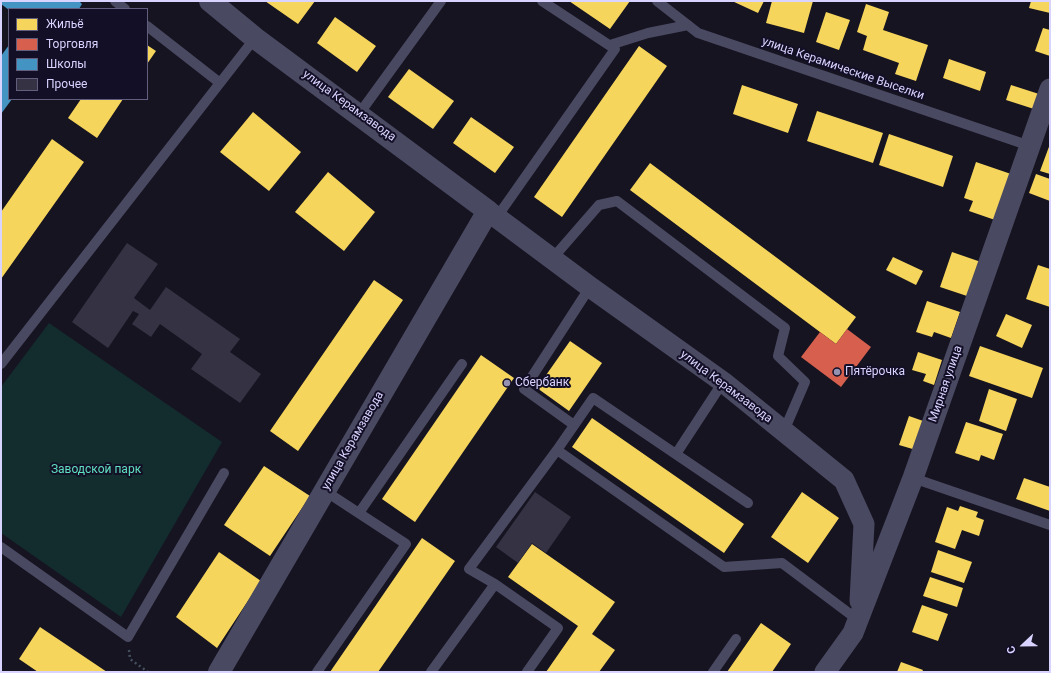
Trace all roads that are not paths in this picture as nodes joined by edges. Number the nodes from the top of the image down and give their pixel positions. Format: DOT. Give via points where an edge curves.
graph roads {
  1 [pos="115,1"];
  2 [pos="210,1"];
  3 [pos="441,1"];
  4 [pos="542,1"];
  5 [pos="657,1"];
  6 [pos="124,8"];
  7 [pos="688,25"];
  8 [pos="148,27"];
  9 [pos="255,38"];
  10 [pos="610,45"];
  11 [pos="220,83"];
  12 [pos="1050,89"];
  13 [pos="359,114"];
  14 [pos="1030,146"];
  15 [pos="492,214"];
  16 [pos="552,259"];
  17 [pos="590,287"];
  18 [pos="1,364"];
  19 [pos="462,364"];
  20 [pos="723,382"];
  21 [pos="574,425"];
  22 [pos="784,431"];
  23 [pos="557,450"];
  24 [pos="676,454"];
  25 [pos="224,473"];
  26 [pos="913,478"];
  27 [pos="325,491"];
  28 [pos="748,503"];
  29 [pos="359,513"];
  30 [pos="1050,525"];
  31 [pos="1,547"];
  32 [pos="495,584"];
  33 [pos="858,620"];
  34 [pos="736,639"];
  35 [pos="219,672"];
  36 [pos="317,672"];
  37 [pos="430,672"];
  38 [pos="527,672"];
  39 [pos="713,672"];
  40 [pos="825,672"];
  1 -- 6 [label="lane"];
  2 -- 9 [label="street, улица Керамзавода"];
  3 -- 13 [label="lane"];
  4 -- 10 [label="lane"];
  5 -- 7 [label="lane, улица Керамические Выселки"];
  7 -- 10 [label="lane" via="648,33"];
  7 -- 14 [label="lane, улица Керамические Выселки" via="698,33"];
  8 -- 11 [label="lane"];
  9 -- 11 [label="lane"];
  9 -- 13 [label="street, улица Керамзавода"];
  10 -- 15 [label="lane" via="615,49"];
  11 -- 18 [label="lane"];
  12 -- 14 [label="street, Мирная улица"];
  13 -- 15 [label="street, улица Керамзавода"];
  14 -- 26 [label="street, Мирная улица"];
  15 -- 16 [label="street, улица Керамзавода"];
  15 -- 27 [label="street, улица Керамзавода"];
  16 -- 17 [label="street, улица Керамзавода"];
  16 -- 22 [label="lane" via="598,206 617,201 785,328 778,356 805,382"];
  17 -- 20 [label="street, улица Керамзавода"];
  17 -- 21 [label="lane" via="524,389"];
  19 -- 29 [label="lane"];
  20 -- 22 [label="street, улица Керамзавода"];
  20 -- 24 [label="lane"];
  21 -- 23 [label="lane"];
  21 -- 24 [label="lane" via="593,398"];
  22 -- 33 [label="street, улица Керамзавода" via="844,480 864,524"];
  23 -- 32 [label="lane" via="469,569"];
  23 -- 33 [label="lane" via="724,567 782,563"];
  24 -- 28 [label="lane"];
  25 -- 31 [label="lane" via="128,637"];
  26 -- 30 [label="lane"];
  26 -- 33 [label="street, Мирная улица"];
  27 -- 29 [label="lane"];
  27 -- 35 [label="street, улица Керамзавода"];
  29 -- 36 [label="lane" via="406,544"];
  32 -- 37 [label="lane"];
  32 -- 38 [label="lane" via="558,628"];
  33 -- 40 [label="street, Мирная улица" via="853,634"];
  34 -- 39 [label="lane"];
}
